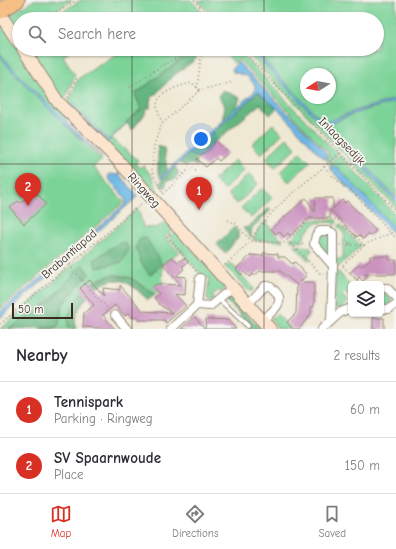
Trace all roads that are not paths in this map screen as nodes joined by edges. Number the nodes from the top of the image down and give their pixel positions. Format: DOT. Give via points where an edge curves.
graph roads {
  1 [pos="17,0"];
  2 [pos="2,15"];
  3 [pos="12,31"];
  4 [pos="28,56"];
  5 [pos="333,268"];
  6 [pos="200,278"];
  7 [pos="233,288"];
  8 [pos="384,288"];
  9 [pos="396,297"];
  10 [pos="219,299"];
  11 [pos="248,304"];
  12 [pos="396,304"];
  13 [pos="198,305"];
  14 [pos="348,309"];
  15 [pos="384,309"];
  16 [pos="115,315"];
  17 [pos="331,320"];
  18 [pos="267,325"];
  19 [pos="248,326"];
  20 [pos="127,329"];
  21 [pos="171,329"];
  22 [pos="322,329"];
  1 -- 2 [label="highway"];
  2 -- 3 [label="street"];
  4 -- 7 [label="street, Ringweg" via="63,107 114,156"];
  5 -- 5 [label="street" via="333,233 329,230 320,231 314,244"];
  5 -- 17 [label="street"];
  6 -- 13 [label="street"];
  7 -- 10 [label="street"];
  7 -- 11 [label="street, Ringweg"];
  8 -- 9 [label="street"];
  10 -- 13 [label="street" via="210,306"];
  10 -- 19 [label="lane"];
  11 -- 18 [label="street, Ringweg"];
  11 -- 18 [label="street" via="265,286 272,287 280,298"];
  12 -- 15 [label="street"];
  13 -- 21 [label="street"];
  14 -- 17 [label="street"];
  16 -- 20 [label="street"];
  17 -- 22 [label="street"];
}
